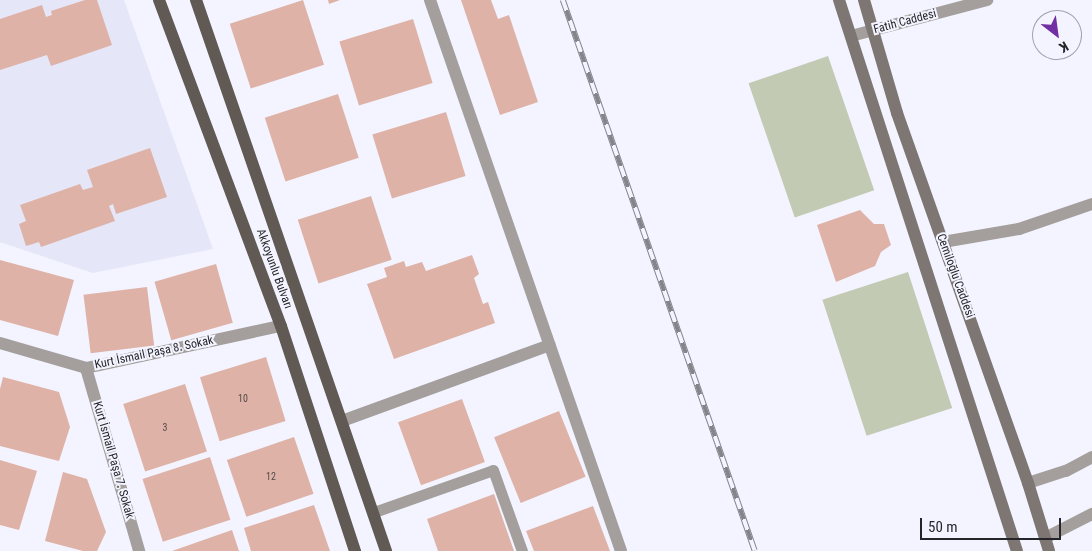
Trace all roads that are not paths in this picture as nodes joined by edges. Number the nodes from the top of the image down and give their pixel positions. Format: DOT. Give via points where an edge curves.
graph roads {
  1 [pos="159,0"];
  2 [pos="196,0"];
  3 [pos="430,0"];
  4 [pos="839,0"];
  5 [pos="864,0"];
  6 [pos="988,0"];
  7 [pos="874,30"];
  8 [pos="852,36"];
  9 [pos="1092,204"];
  10 [pos="943,242"];
  11 [pos="280,326"];
  12 [pos="0,344"];
  13 [pos="550,345"];
  14 [pos="86,368"];
  15 [pos="342,420"];
  16 [pos="1092,457"];
  17 [pos="1028,483"];
  18 [pos="374,512"];
  19 [pos="1092,514"];
  20 [pos="1045,538"];
  21 [pos="139,551"];
  22 [pos="355,551"];
  23 [pos="386,551"];
  24 [pos="522,551"];
  25 [pos="621,551"];
  26 [pos="1017,551"];
  27 [pos="1049,551"];
  1 -- 11 [label="main road, Akkoyunlu Bulvarı"];
  2 -- 15 [label="main road, Akkoyunlu Bulvarı"];
  3 -- 13 [label="street"];
  4 -- 8 [label="main road, Cemiloğlu Caddesi"];
  5 -- 7 [label="main road, Cemiloğlu Caddesi"];
  6 -- 7 [label="street, Fatih Caddesi"];
  7 -- 8 [label="street, Fatih Caddesi"];
  7 -- 10 [label="main road, Cemiloğlu Caddesi" via="897,113"];
  8 -- 26 [label="main road, Cemiloğlu Caddesi"];
  9 -- 10 [label="street" via="1019,229"];
  10 -- 17 [label="main road, Cemiloğlu Caddesi"];
  11 -- 14 [label="street, Kurt İsmail Paşa 8. Sokak"];
  11 -- 22 [label="main road, Akkoyunlu Bulvarı"];
  12 -- 14 [label="street, Kurt İsmail Paşa 8. Sokak"];
  13 -- 15 [label="street"];
  13 -- 25 [label="street"];
  14 -- 21 [label="street, Kurt İsmail Paşa 7. Sokak"];
  15 -- 18 [label="main road, Akkoyunlu Bulvarı"];
  16 -- 17 [label="street" via="1066,471"];
  17 -- 20 [label="main road, Cemiloğlu Caddesi"];
  18 -- 23 [label="main road, Akkoyunlu Bulvarı"];
  18 -- 24 [label="lane" via="493,470"];
  19 -- 20 [label="street"];
  20 -- 27 [label="main road, Cemiloğlu Caddesi"];
}
